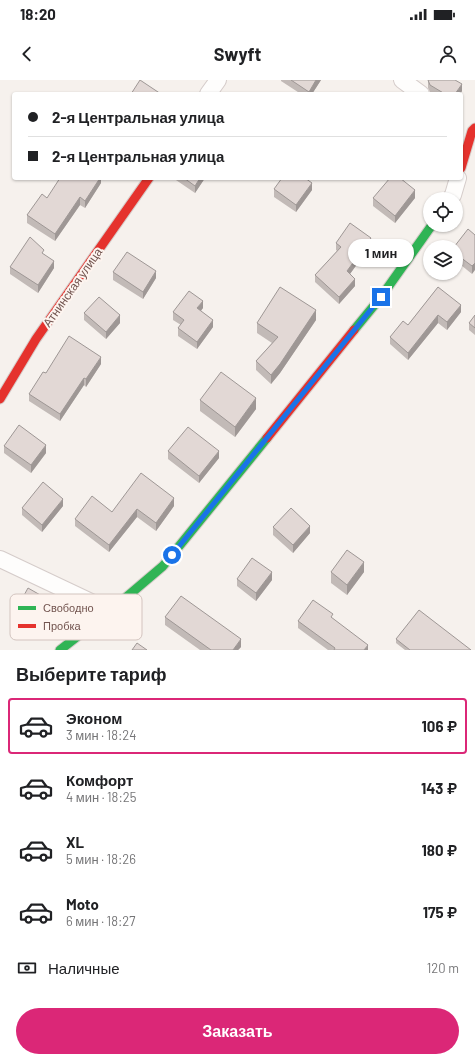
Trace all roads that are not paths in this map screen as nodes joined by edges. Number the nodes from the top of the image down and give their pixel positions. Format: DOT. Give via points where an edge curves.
graph roads {
  1 [pos="218,80"];
  2 [pos="402,80"];
  3 [pos="209,92"];
  4 [pos="418,92"];
  5 [pos="469,128"];
  6 [pos="463,158"];
  7 [pos="148,180"];
  8 [pos="457,180"];
  9 [pos="454,192"];
  10 [pos="427,232"];
  11 [pos="0,399"];
  12 [pos="0,559"];
  13 [pos="74,594"];
  14 [pos="130,594"];
  15 [pos="73,640"];
  16 [pos="60,650"];
  1 -- 3 [label="street"];
  2 -- 4 [label="street"];
  5 -- 6 [label="street"];
  7 -- 11 [label="street, Атнинская улица" via="36,339"];
  8 -- 9 [label="street"];
  10 -- 14 [label="street" via="381,297 163,566"];
  12 -- 13 [label="street"];
  15 -- 16 [label="street"];
}
